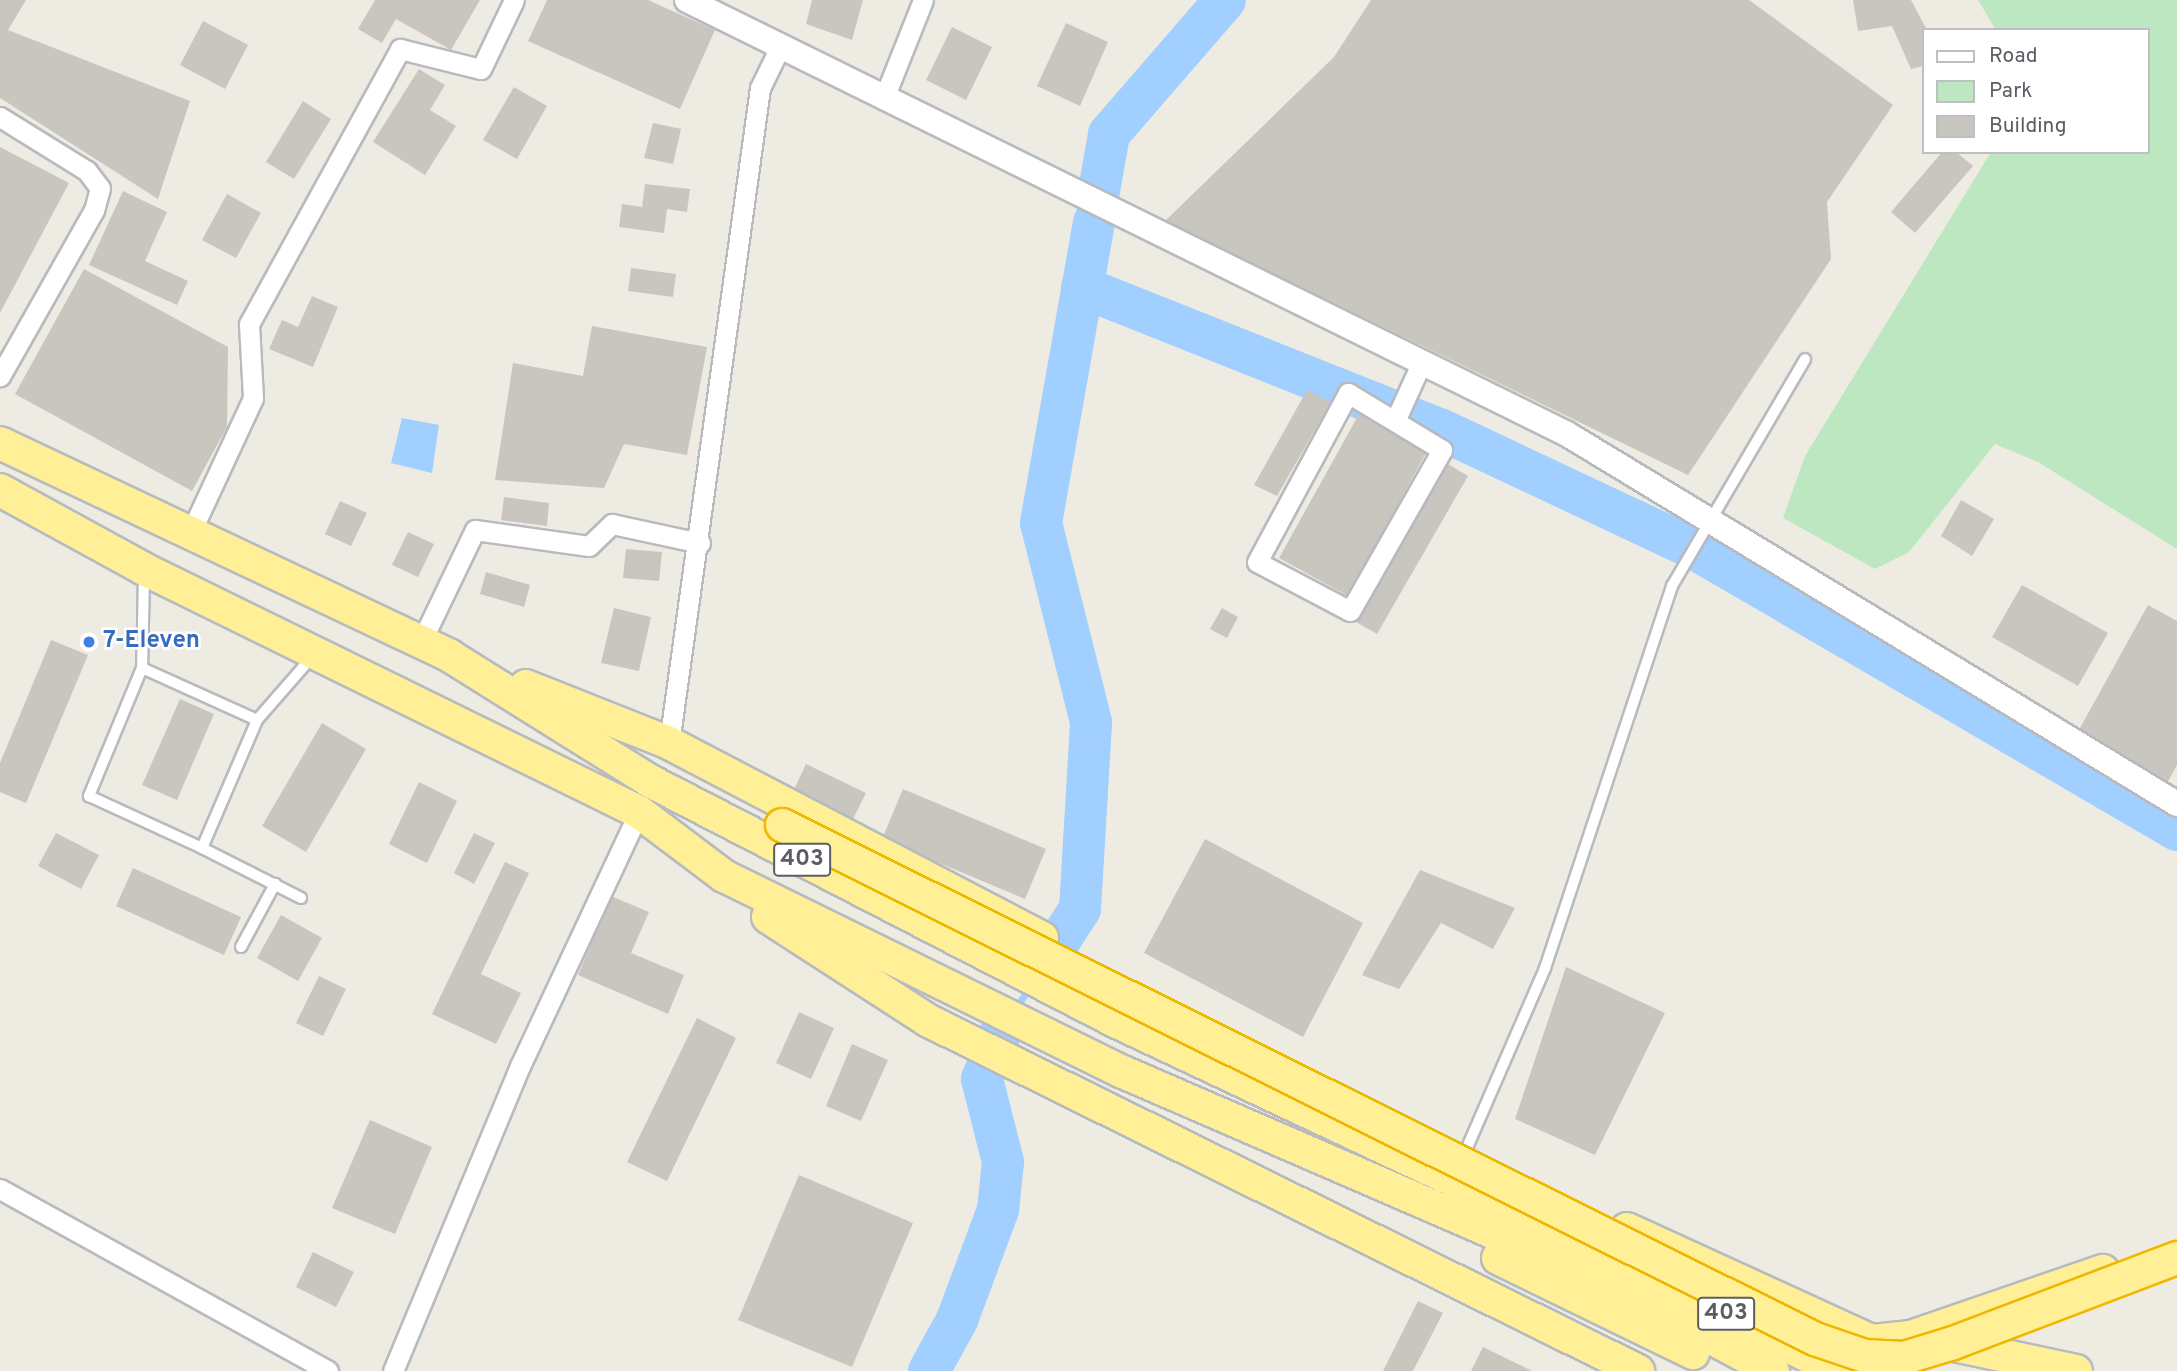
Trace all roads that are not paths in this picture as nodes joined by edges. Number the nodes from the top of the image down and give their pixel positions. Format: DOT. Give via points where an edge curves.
graph roads {
  1 [pos="514,0"];
  2 [pos="687,0"];
  3 [pos="923,0"];
  4 [pos="781,44"];
  5 [pos="884,98"];
  6 [pos="0,117"];
  7 [pos="1805,359"];
  8 [pos="1421,364"];
  9 [pos="0,376"];
  10 [pos="1395,421"];
  11 [pos="0,443"];
  12 [pos="0,490"];
  13 [pos="1714,519"];
  14 [pos="189,536"];
  15 [pos="700,543"];
  16 [pos="144,569"];
  17 [pos="421,642"];
  18 [pos="318,650"];
  19 [pos="450,656"];
  20 [pos="142,668"];
  21 [pos="257,720"];
  22 [pos="669,743"];
  23 [pos="2177,804"];
  24 [pos="639,812"];
  25 [pos="202,848"];
  26 [pos="734,881"];
  27 [pos="275,884"];
  28 [pos="301,898"];
  29 [pos="241,947"];
  30 [pos="1464,1157"];
  31 [pos="0,1189"];
  32 [pos="2177,1245"];
  33 [pos="2177,1258"];
  34 [pos="1610,1269"];
  35 [pos="1911,1337"];
  36 [pos="328,1371"];
  37 [pos="393,1371"];
  38 [pos="1637,1371"];
  39 [pos="1729,1371"];
  40 [pos="1773,1371"];
  41 [pos="1837,1371"];
  42 [pos="2076,1371"];
  1 -- 14 [label="street" via="481,69 400,49 249,324 253,398"];
  2 -- 4 [label="street"];
  3 -- 5 [label="street"];
  4 -- 5 [label="street"];
  4 -- 15 [label="street" via="760,88"];
  5 -- 8 [label="street"];
  6 -- 9 [label="street" via="87,171 100,188 94,210"];
  7 -- 13 [label="lane"];
  8 -- 10 [label="street"];
  8 -- 13 [label="street" via="1567,434"];
  10 -- 10 [label="street" via="1442,450 1350,611 1257,562 1348,393"];
  11 -- 14 [label="highway, 403"];
  12 -- 16 [label="highway, 403"];
  13 -- 23 [label="street"];
  13 -- 30 [label="lane" via="1672,586 1545,968"];
  14 -- 17 [label="highway, 403"];
  15 -- 17 [label="street" via="612,524 589,546 475,530"];
  15 -- 22 [label="street"];
  16 -- 18 [label="highway, 403"];
  16 -- 20 [label="lane"];
  17 -- 19 [label="highway, 403"];
  18 -- 21 [label="lane"];
  18 -- 24 [label="highway, 403"];
  19 -- 22 [label="highway"];
  19 -- 33 [label="highway, bridge" via="1815,1339 1865,1356 1904,1358"];
  19 -- 34 [label="highway, 403" via="650,781"];
  20 -- 21 [label="lane"];
  20 -- 25 [label="lane" via="89,796"];
  21 -- 25 [label="lane"];
  22 -- 30 [label="highway"];
  24 -- 26 [label="highway, 403"];
  24 -- 37 [label="street" via="520,1066"];
  25 -- 27 [label="lane"];
  26 -- 34 [label="highway, 403" via="1123,1072"];
  26 -- 38 [label="highway" via="753,907 929,1021"];
  26 -- 39 [label="highway" via="934,1002 1592,1300"];
  27 -- 28 [label="lane"];
  27 -- 29 [label="lane"];
  30 -- 35 [label="highway" via="1872,1341"];
  31 -- 36 [label="street"];
  32 -- 35 [label="highway"];
  34 -- 40 [label="highway, 403"];
  34 -- 41 [label="highway, 403"];
  35 -- 42 [label="highway"];
}
